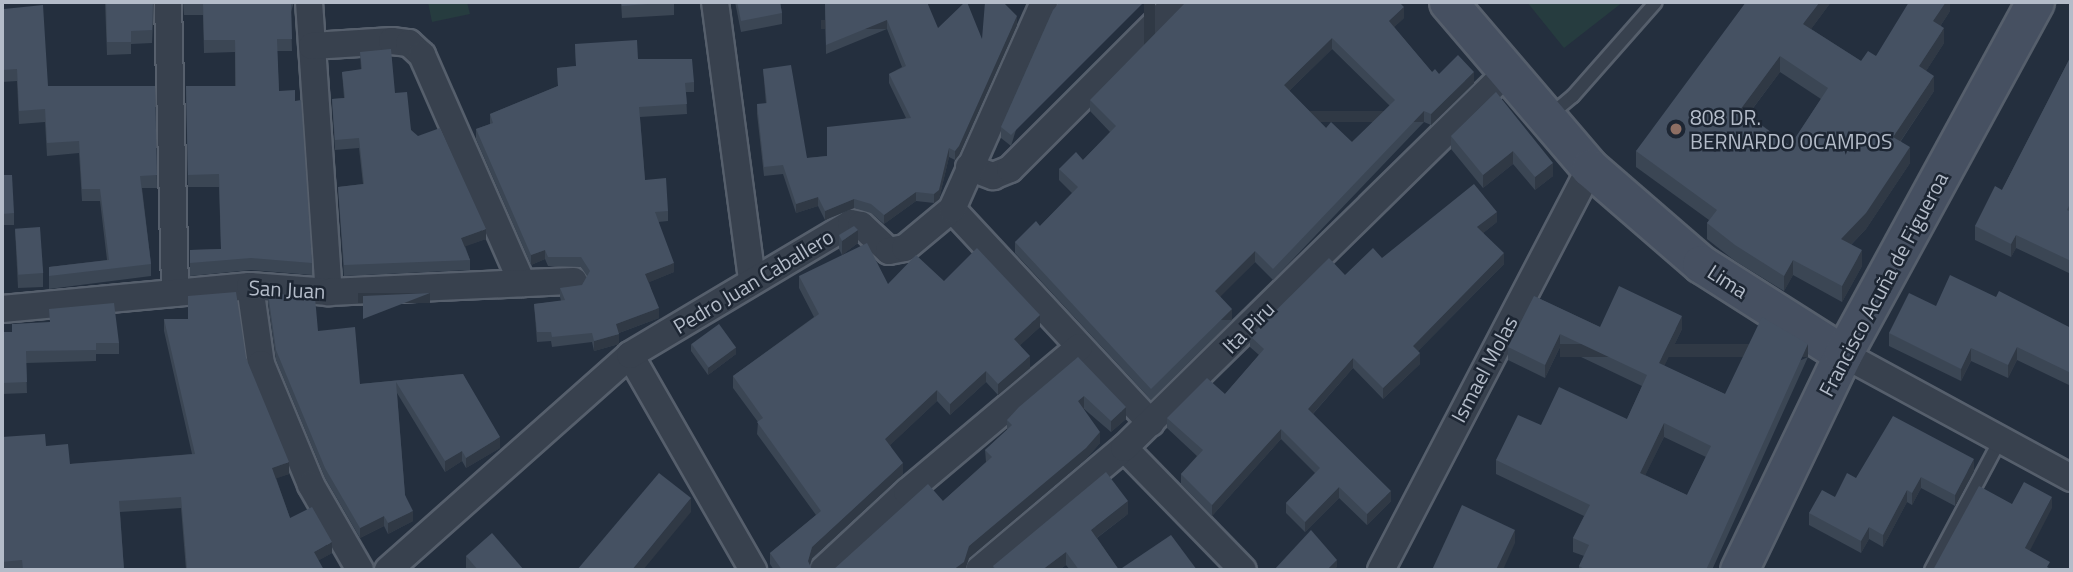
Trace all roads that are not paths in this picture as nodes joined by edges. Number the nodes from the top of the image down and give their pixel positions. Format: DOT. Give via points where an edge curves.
graph roads {
  1 [pos="168,2"];
  2 [pos="309,2"];
  3 [pos="715,2"];
  4 [pos="1177,2"];
  5 [pos="1448,2"];
  6 [pos="1656,2"];
  7 [pos="2035,2"];
  8 [pos="1034,6"];
  9 [pos="312,46"];
  10 [pos="1506,72"];
  11 [pos="1546,119"];
  12 [pos="969,167"];
  13 [pos="1590,168"];
  14 [pos="953,209"];
  15 [pos="752,278"];
  16 [pos="574,281"];
  17 [pos="522,283"];
  18 [pos="250,286"];
  19 [pos="329,292"];
  20 [pos="175,293"];
  21 [pos="2,309"];
  22 [pos="1079,347"];
  23 [pos="1843,354"];
  24 [pos="630,355"];
  25 [pos="1151,423"];
  26 [pos="1999,442"];
  27 [pos="1124,448"];
  28 [pos="2071,478"];
  29 [pos="746,567"];
  30 [pos="360,570"];
  31 [pos="388,570"];
  32 [pos="823,570"];
  33 [pos="979,570"];
  34 [pos="1243,570"];
  35 [pos="1381,570"];
  36 [pos="1739,570"];
  37 [pos="1931,570"];
  1 -- 20 [label="street"];
  2 -- 9 [label="street"];
  3 -- 15 [label="street"];
  4 -- 12 [label="street" via="1010,169 993,176"];
  5 -- 10 [label="street, Lima"];
  6 -- 11 [label="lane" via="1573,96"];
  7 -- 23 [label="street, Francisco Acuña de Figueroa"];
  8 -- 12 [label="street"];
  9 -- 17 [label="street" via="391,41 409,43 422,55"];
  9 -- 19 [label="street"];
  10 -- 11 [label="street, Lima"];
  10 -- 25 [label="street, Ita Piru"];
  11 -- 13 [label="street, Lima"];
  12 -- 14 [label="street"];
  13 -- 23 [label="street, Lima" via="1702,264"];
  13 -- 35 [label="street, Ismael Molas"];
  14 -- 15 [label="street, Pedro Juan Caballero" via="905,248 889,251 861,225 850,223"];
  14 -- 22 [label="street"];
  15 -- 24 [label="street, Pedro Juan Caballero"];
  16 -- 17 [label="street, San Juan"];
  17 -- 19 [label="street, San Juan"];
  18 -- 19 [label="street, San Juan"];
  18 -- 20 [label="street, San Juan"];
  18 -- 30 [label="street" via="261,363 311,485"];
  20 -- 21 [label="street, San Juan"];
  22 -- 25 [label="street"];
  22 -- 32 [label="street" via="907,492"];
  23 -- 26 [label="street, Lima"];
  23 -- 36 [label="street, Francisco Acuña de Figueroa"];
  24 -- 29 [label="street"];
  24 -- 31 [label="street, Pedro Juan Caballero"];
  25 -- 27 [label="street, Ita Piru"];
  26 -- 28 [label="street, Lima"];
  26 -- 37 [label="lane"];
  27 -- 33 [label="street, Ita Piru"];
  27 -- 34 [label="street"];
}
